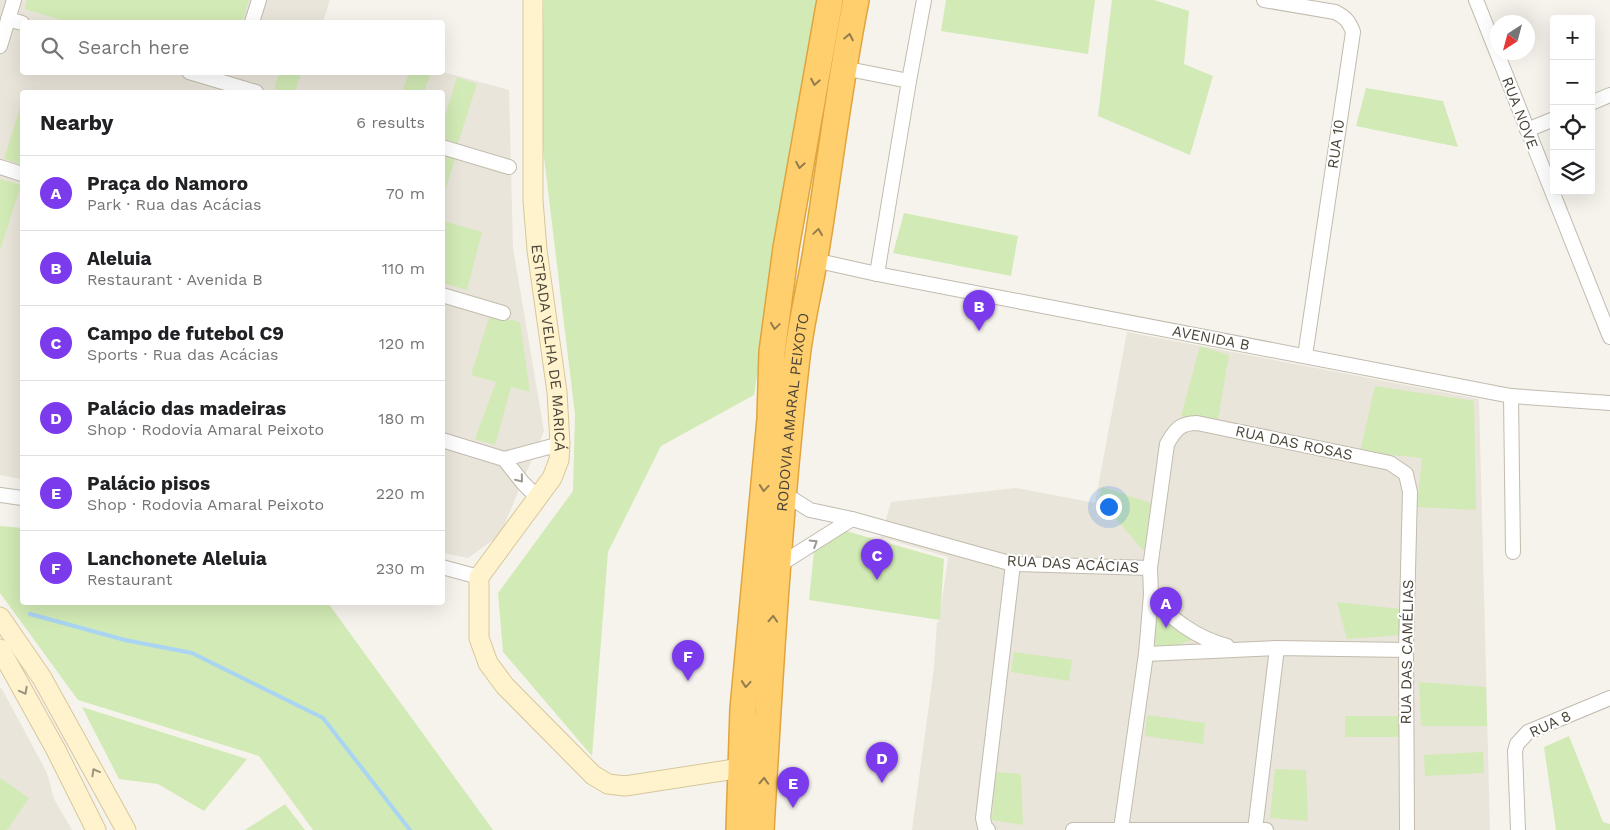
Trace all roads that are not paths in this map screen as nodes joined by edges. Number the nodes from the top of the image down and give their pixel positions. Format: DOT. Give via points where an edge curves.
graph roads {
  1 [pos="14,0"];
  2 [pos="259,0"];
  3 [pos="533,0"];
  4 [pos="830,0"];
  5 [pos="856,0"];
  6 [pos="924,0"];
  7 [pos="1264,0"];
  8 [pos="1476,0"];
  9 [pos="8,19"];
  10 [pos="253,20"];
  11 [pos="20,22"];
  12 [pos="0,46"];
  13 [pos="843,68"];
  14 [pos="200,75"];
  15 [pos="909,81"];
  16 [pos="235,84"];
  17 [pos="251,90"];
  18 [pos="1610,95"];
  19 [pos="1595,101"];
  20 [pos="1550,121"];
  21 [pos="1527,130"];
  22 [pos="445,149"];
  23 [pos="0,167"];
  24 [pos="509,167"];
  25 [pos="20,173"];
  26 [pos="814,260"];
  27 [pos="878,274"];
  28 [pos="445,296"];
  29 [pos="502,313"];
  30 [pos="1610,337"];
  31 [pos="1305,356"];
  32 [pos="1511,396"];
  33 [pos="1610,403"];
  34 [pos="445,441"];
  35 [pos="560,444"];
  36 [pos="504,458"];
  37 [pos="1406,474"];
  38 [pos="783,493"];
  39 [pos="0,495"];
  40 [pos="20,498"];
  41 [pos="538,498"];
  42 [pos="852,520"];
  43 [pos="1513,552"];
  44 [pos="1013,564"];
  45 [pos="776,567"];
  46 [pos="445,568"];
  47 [pos="1150,568"];
  48 [pos="479,577"];
  49 [pos="1151,594"];
  50 [pos="0,617"];
  51 [pos="0,648"];
  52 [pos="1277,648"];
  53 [pos="1235,649"];
  54 [pos="1406,650"];
  55 [pos="1146,654"];
  56 [pos="1610,698"];
  57 [pos="741,768"];
  58 [pos="108,796"];
  59 [pos="83,805"];
  60 [pos="1121,829"];
  61 [pos="96,830"];
  62 [pos="126,830"];
  63 [pos="739,830"];
  64 [pos="761,830"];
  65 [pos="988,830"];
  66 [pos="1073,830"];
  67 [pos="1255,830"];
  68 [pos="1266,830"];
  69 [pos="1407,830"];
  70 [pos="1518,830"];
  1 -- 9 [label="street"];
  2 -- 10 [label="street"];
  3 -- 35 [label="street, ESTRADA VELHA DE MARICÁ" via="533,200"];
  4 -- 57 [label="highway, RODOVIA AMARAL PEIXOTO, one-way" via="786,248 772,352 770,419 743,709"];
  13 -- 5 [label="highway, RODOVIA AMARAL PEIXOTO, one-way"];
  6 -- 15 [label="street"];
  7 -- 31 [label="street, RUA 10" via="1335,12 1345,17 1353,32"];
  8 -- 21 [label="street, RUA NOVE"];
  9 -- 11 [label="street"];
  9 -- 12 [label="street"];
  13 -- 15 [label="street"];
  26 -- 13 [label="highway, RODOVIA AMARAL PEIXOTO, one-way"];
  14 -- 16 [label="street"];
  15 -- 27 [label="street"];
  16 -- 17 [label="street"];
  18 -- 19 [label="street"];
  20 -- 21 [label="street"];
  21 -- 30 [label="street, RUA NOVE"];
  22 -- 24 [label="street"];
  23 -- 25 [label="street"];
  26 -- 27 [label="street, AVENIDA B"];
  26 -- 38 [label="highway, RODOVIA AMARAL PEIXOTO" via="802,315"];
  27 -- 31 [label="street, AVENIDA B"];
  28 -- 29 [label="street"];
  31 -- 32 [label="street, AVENIDA B"];
  32 -- 33 [label="street, AVENIDA B"];
  32 -- 43 [label="street"];
  34 -- 36 [label="street"];
  35 -- 36 [label="street"];
  35 -- 41 [label="street, ESTRADA VELHA DE MARICÁ" via="559,460 552,478"];
  36 -- 41 [label="street, one-way"];
  37 -- 47 [label="street, RUA DAS ROSAS" via="1390,463 1186,423 1172,434 1168,444"];
  37 -- 54 [label="street, RUA DAS CAMÉLIAS" via="1410,492"];
  38 -- 42 [label="street, RUA DAS ACÁCIAS" via="810,510"];
  38 -- 45 [label="highway, RODOVIA AMARAL PEIXOTO"];
  39 -- 40 [label="street"];
  41 -- 48 [label="street, ESTRADA VELHA DE MARICÁ"];
  42 -- 44 [label="street, RUA DAS ACÁCIAS"];
  45 -- 42 [label="street, one-way"];
  44 -- 47 [label="street, RUA DAS ACÁCIAS"];
  44 -- 65 [label="street" via="983,818"];
  64 -- 45 [label="highway, RODOVIA AMARAL PEIXOTO, one-way"];
  46 -- 48 [label="street"];
  47 -- 49 [label="street"];
  48 -- 57 [label="street" via="479,638 488,663 505,686 593,775 608,784 625,786"];
  49 -- 53 [label="street" via="1164,610 1190,630"];
  49 -- 55 [label="street"];
  58 -- 50 [label="street, one-way" via="42,678"];
  51 -- 59 [label="street, one-way"];
  52 -- 53 [label="street"];
  52 -- 54 [label="street"];
  52 -- 67 [label="street"];
  53 -- 55 [label="street"];
  54 -- 69 [label="street, RUA DAS CAMÉLIAS"];
  55 -- 60 [label="street"];
  56 -- 70 [label="street, RUA 8" via="1528,732 1517,744"];
  57 -- 63 [label="highway, RODOVIA AMARAL PEIXOTO"];
  58 -- 59 [label="street"];
  58 -- 62 [label="street"];
  59 -- 61 [label="street"];
  60 -- 66 [label="street"];
  60 -- 67 [label="street"];
  67 -- 68 [label="street"];
}
